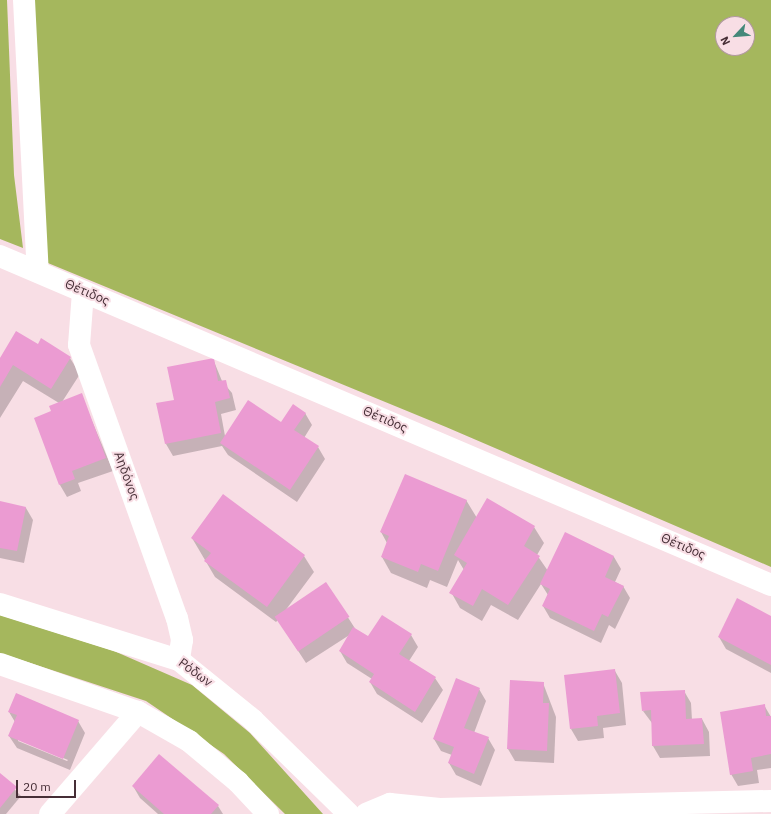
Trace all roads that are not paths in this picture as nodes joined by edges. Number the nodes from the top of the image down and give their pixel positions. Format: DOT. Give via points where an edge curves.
graph roads {
  1 [pos="24,0"];
  2 [pos="0,256"];
  3 [pos="38,272"];
  4 [pos="83,292"];
  5 [pos="771,585"];
  6 [pos="0,604"];
  7 [pos="179,660"];
  8 [pos="0,664"];
  9 [pos="138,712"];
  10 [pos="771,801"];
  11 [pos="50,814"];
  12 [pos="268,814"];
  13 [pos="349,814"];
  14 [pos="366,814"];
  1 -- 3 [label="street"];
  2 -- 3 [label="street, Θέτιδος"];
  3 -- 4 [label="street, Θέτιδος"];
  4 -- 5 [label="street, Θέτιδος"];
  4 -- 7 [label="street, Αηδόνος" via="79,345 177,618 182,640"];
  6 -- 7 [label="street, Ρόδων"];
  7 -- 13 [label="street, Ρόδων" via="253,720"];
  8 -- 9 [label="street"];
  9 -- 11 [label="street"];
  9 -- 12 [label="street" via="189,741 238,782"];
  10 -- 14 [label="street" via="440,809 390,804"];
}
